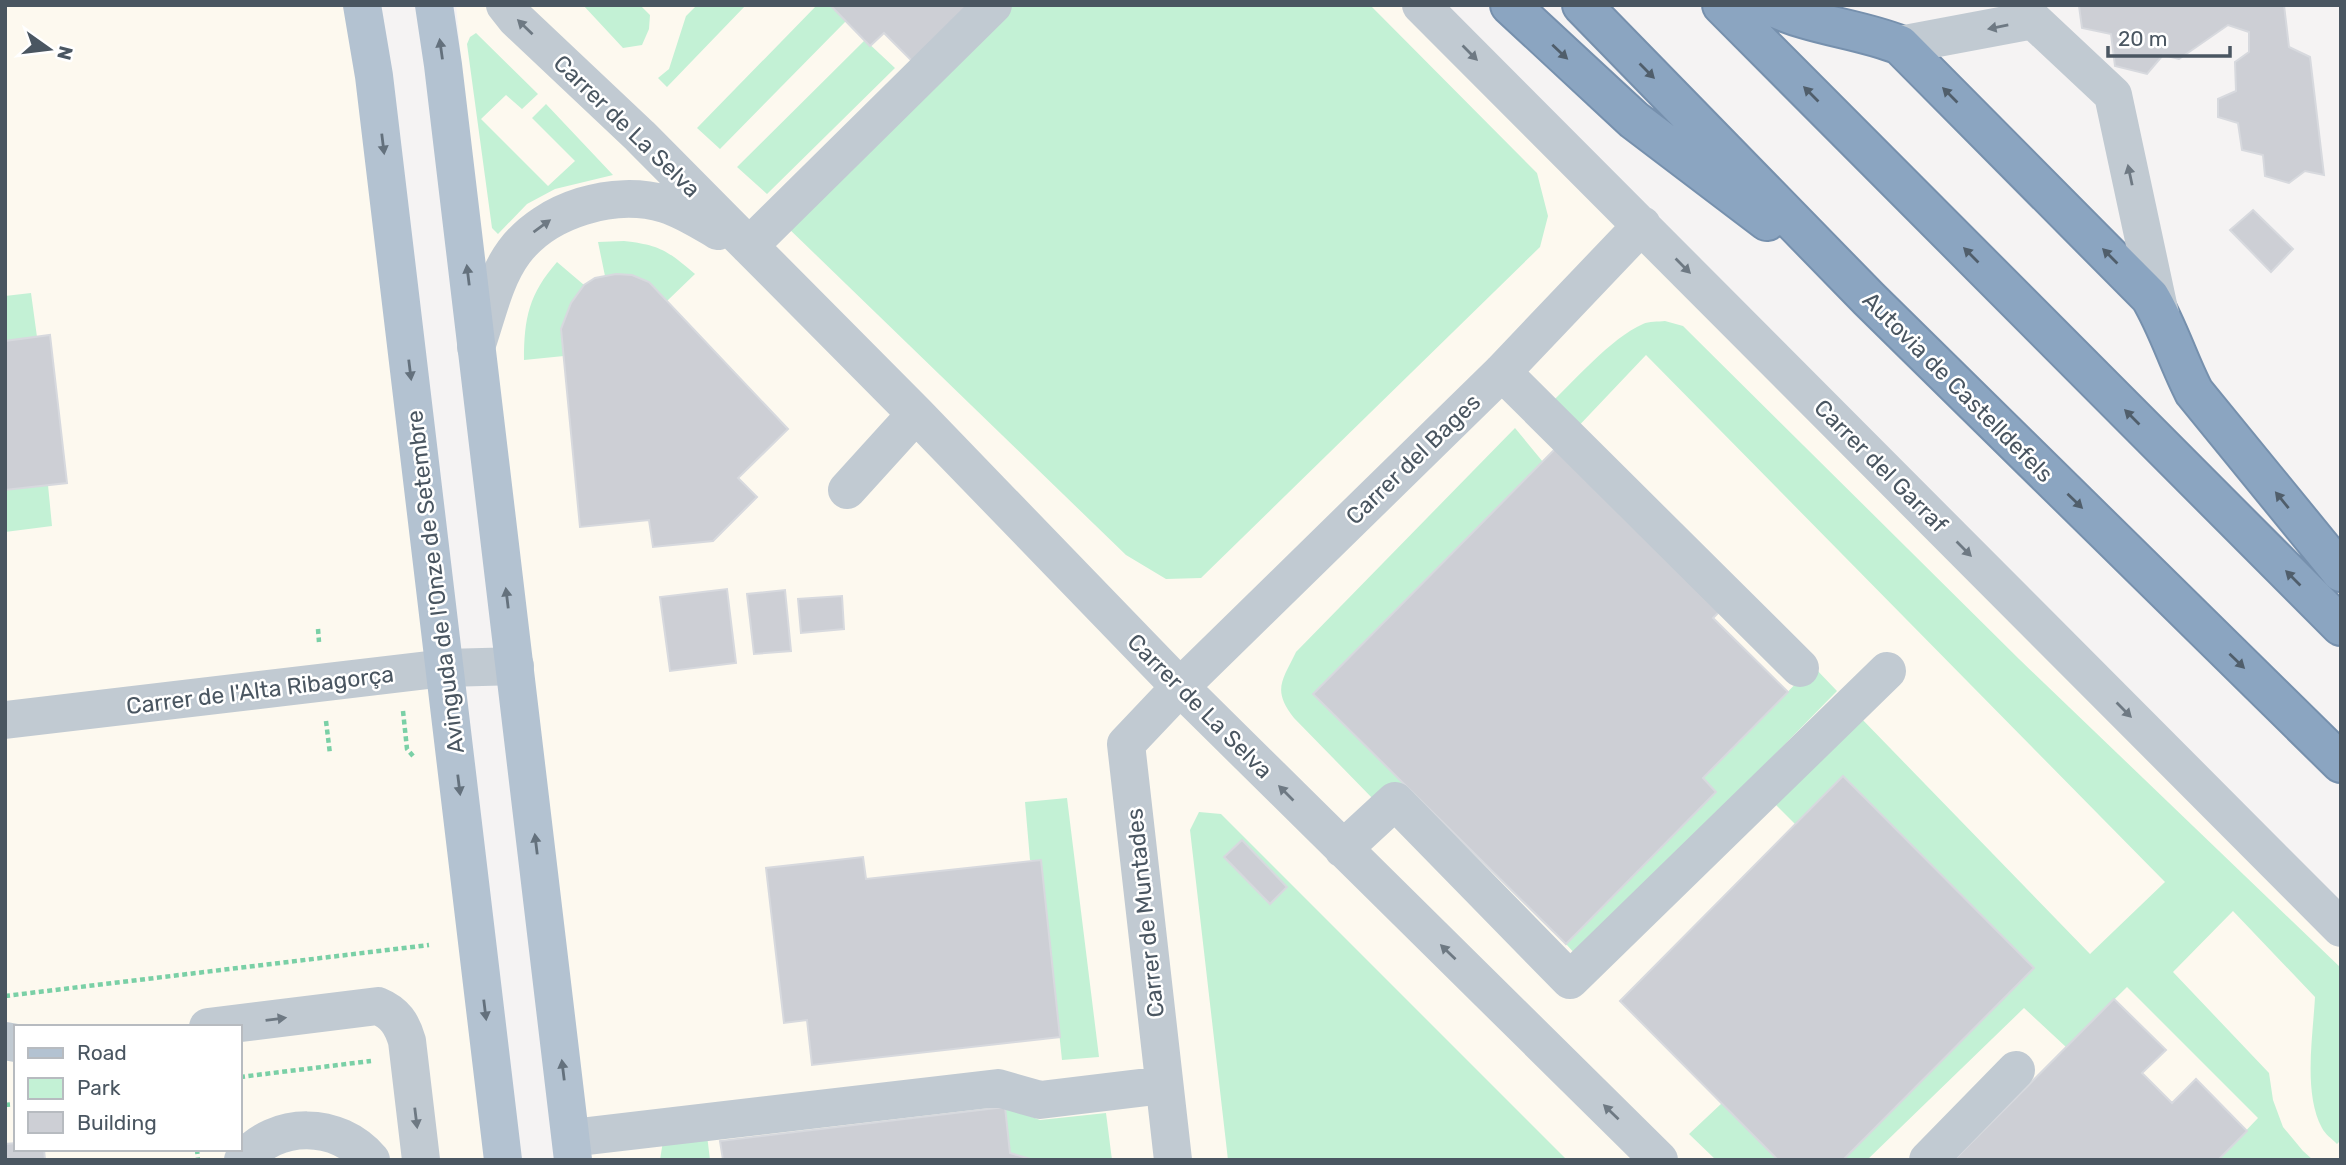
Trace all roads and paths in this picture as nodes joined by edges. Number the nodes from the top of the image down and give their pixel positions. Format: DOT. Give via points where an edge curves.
graph roads {
  1 [pos="362,5"];
  2 [pos="434,5"];
  3 [pos="505,5"];
  4 [pos="993,5"];
  5 [pos="1421,5"];
  6 [pos="1510,5"];
  7 [pos="1582,5"];
  8 [pos="1722,5"];
  9 [pos="1769,5"];
  10 [pos="1844,17"];
  11 [pos="1900,46"];
  12 [pos="1642,225"];
  13 [pos="749,246"];
  14 [pos="1869,299"];
  15 [pos="2160,314"];
  16 [pos="476,347"];
  17 [pos="1502,372"];
  18 [pos="916,414"];
  19 [pos="848,490"];
  20 [pos="2341,572"];
  21 [pos="2341,626"];
  22 [pos="515,666"];
  23 [pos="445,668"];
  24 [pos="1800,668"];
  25 [pos="1887,671"];
  26 [pos="1180,687"];
  27 [pos="5,720"];
  28 [pos="2341,763"];
  29 [pos="1343,849"];
  30 [pos="2341,928"];
  31 [pos="429,945"];
  32 [pos="5,996"];
  33 [pos="224,1025"];
  34 [pos="373,1061"];
  35 [pos="2016,1070"];
  36 [pos="242,1077"];
  37 [pos="1164,1085"];
  38 [pos="572,1149"];
  39 [pos="243,1160"];
  40 [pos="371,1160"];
  41 [pos="421,1160"];
  42 [pos="503,1160"];
  43 [pos="1173,1160"];
  44 [pos="1659,1160"];
  45 [pos="1928,1160"];
  1 -- 23 [label="main road, Avinguda de l'Onze de Setembre, one-way"];
  16 -- 2 [label="main road, one-way"];
  13 -- 3 [label="street, Carrer de La Selva, one-way"];
  4 -- 13 [label="street"];
  5 -- 12 [label="street, Carrer del Garraf, one-way"];
  6 -- 14 [label="highway, one-way" via="1634,120"];
  7 -- 14 [label="highway, Autovia de Castelldefels, one-way"];
  21 -- 8 [label="highway, one-way"];
  9 -- 10 [label="highway" via="1802,19"];
  10 -- 11 [label="highway"];
  15 -- 11 [label="highway, one-way" via="2150,297"];
  15 -- 11 [label="street, one-way" via="2113,95 2033,20"];
  12 -- 17 [label="street, Carrer del Bages"];
  12 -- 30 [label="street, Carrer del Garraf, one-way"];
  16 -- 13 [label="street, Carrer de La Selva, one-way" via="514,251 547,221 572,209 611,201 664,204"];
  13 -- 18 [label="street, Carrer de La Selva"];
  14 -- 28 [label="highway, Autovia de Castelldefels, one-way"];
  20 -- 15 [label="highway, one-way" via="2194,392"];
  22 -- 16 [label="main road, one-way"];
  17 -- 24 [label="street"];
  17 -- 26 [label="street, Carrer del Bages"];
  18 -- 19 [label="street"];
  18 -- 26 [label="street, Carrer de La Selva"];
  22 -- 23 [label="street, Carrer de l'Alta Ribagorça"];
  38 -- 22 [label="main road, one-way"];
  23 -- 27 [label="street, Carrer de l'Alta Ribagorça"];
  23 -- 42 [label="main road, Avinguda de l'Onze de Setembre, one-way"];
  25 -- 29 [label="street" via="1570,980 1395,801"];
  29 -- 26 [label="street, Carrer de La Selva, one-way"];
  26 -- 37 [label="street, Carrer de Muntades" via="1126,744"];
  44 -- 29 [label="street, Carrer de La Selva, one-way"];
  31 -- 32 [label="path"];
  33 -- 41 [label="street, one-way" via="378,1006 390,1013 407,1041"];
  34 -- 36 [label="path"];
  35 -- 45 [label="street"];
  37 -- 38 [label="street" via="1040,1100 998,1088"];
  37 -- 43 [label="street, Carrer de Muntades"];
  39 -- 40 [label="street" via="272,1137 300,1129 342,1137"];
}
